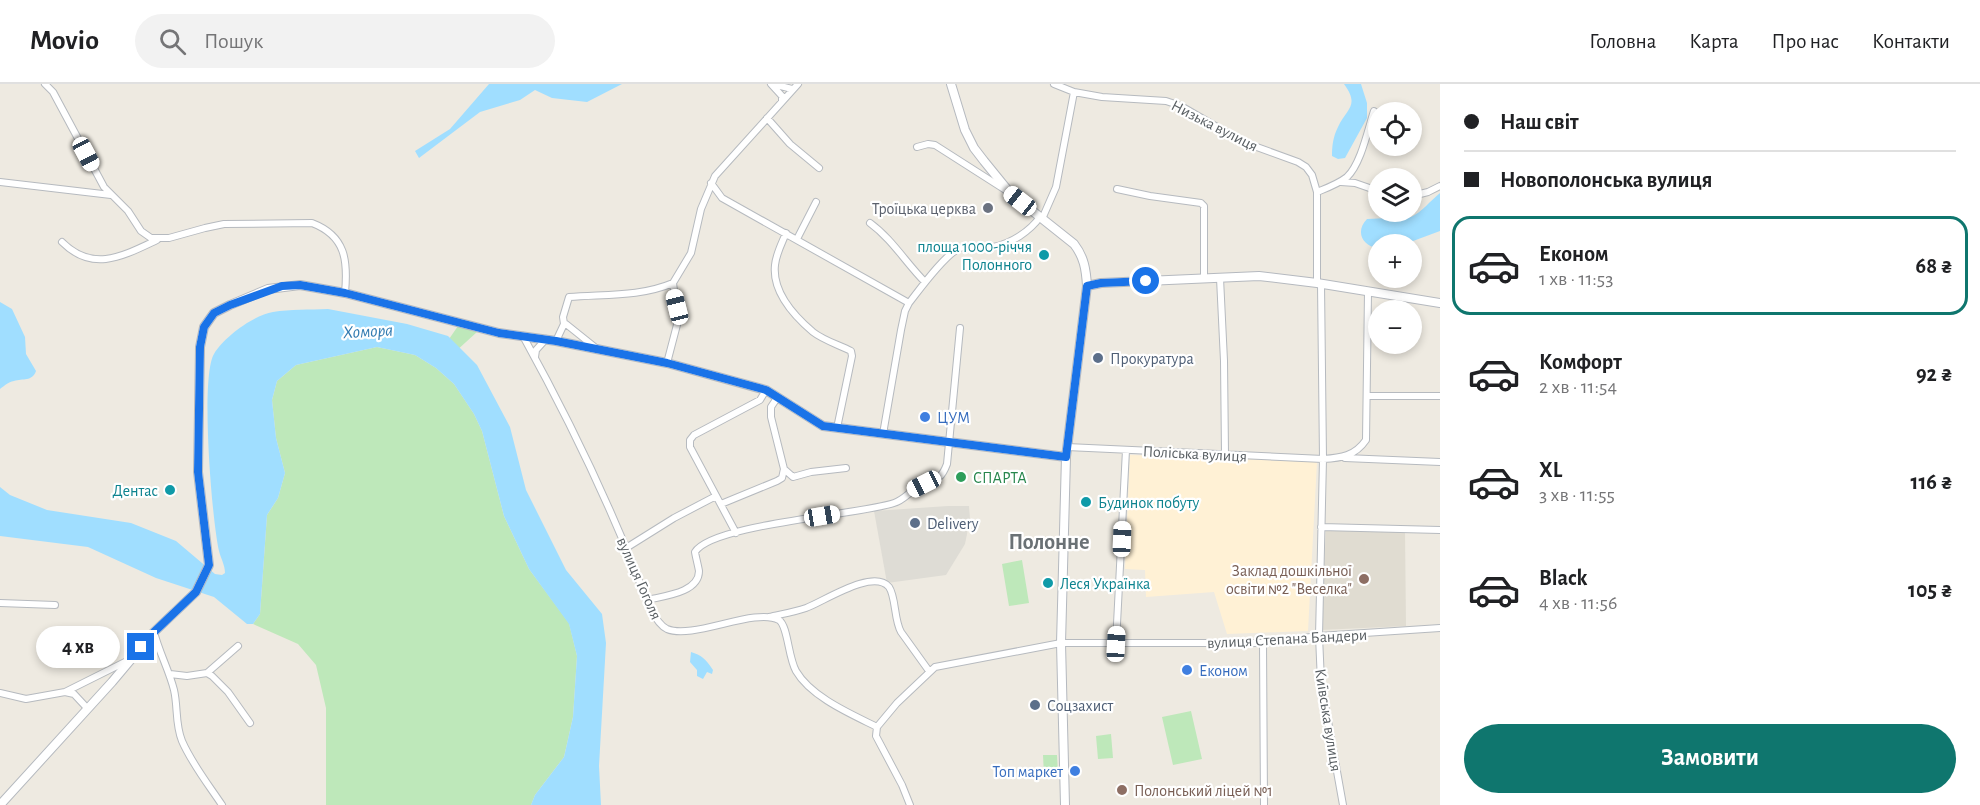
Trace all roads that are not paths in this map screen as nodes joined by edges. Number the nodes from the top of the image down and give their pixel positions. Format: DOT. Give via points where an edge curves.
graph roads {
  1 [pos="45,84"];
  2 [pos="772,84"];
  3 [pos="951,84"];
  4 [pos="1053,84"];
  5 [pos="795,86"];
  6 [pos="1074,92"];
  7 [pos="782,101"];
  8 [pos="767,118"];
  9 [pos="1368,129"];
  10 [pos="917,147"];
  11 [pos="819,168"];
  12 [pos="0,182"];
  13 [pos="1340,182"];
  14 [pos="711,183"];
  15 [pos="1440,186"];
  16 [pos="1368,188"];
  17 [pos="1117,189"];
  18 [pos="103,191"];
  19 [pos="1317,192"];
  20 [pos="1010,193"];
  21 [pos="1422,194"];
  22 [pos="706,196"];
  23 [pos="720,196"];
  24 [pos="816,202"];
  25 [pos="1041,218"];
  26 [pos="870,223"];
  27 [pos="141,231"];
  28 [pos="786,233"];
  29 [pos="160,238"];
  30 [pos="796,239"];
  31 [pos="62,242"];
  32 [pos="142,247"];
  33 [pos="1204,278"];
  34 [pos="1220,278"];
  35 [pos="925,282"];
  36 [pos="673,283"];
  37 [pos="1319,284"];
  38 [pos="1087,286"];
  39 [pos="1368,292"];
  40 [pos="345,293"];
  41 [pos="909,303"];
  42 [pos="1440,303"];
  43 [pos="564,324"];
  44 [pos="960,328"];
  45 [pos="523,336"];
  46 [pos="546,339"];
  47 [pos="556,341"];
  48 [pos="599,350"];
  49 [pos="535,357"];
  50 [pos="667,363"];
  51 [pos="766,390"];
  52 [pos="1368,396"];
  53 [pos="1440,396"];
  54 [pos="777,398"];
  55 [pos="760,400"];
  56 [pos="771,407"];
  57 [pos="837,428"];
  58 [pos="883,434"];
  59 [pos="1366,440"];
  60 [pos="949,442"];
  61 [pos="1067,447"];
  62 [pos="1126,450"];
  63 [pos="1225,454"];
  64 [pos="1066,457"];
  65 [pos="1344,458"];
  66 [pos="1323,459"];
  67 [pos="1366,459"];
  68 [pos="1440,462"];
  69 [pos="846,468"];
  70 [pos="784,469"];
  71 [pos="793,477"];
  72 [pos="777,481"];
  73 [pos="716,496"];
  74 [pos="721,504"];
  75 [pos="1321,527"];
  76 [pos="1440,530"];
  77 [pos="736,533"];
  78 [pos="626,548"];
  79 [pos="647,600"];
  80 [pos="0,603"];
  81 [pos="55,605"];
  82 [pos="791,612"];
  83 [pos="769,617"];
  84 [pos="786,628"];
  85 [pos="1440,628"];
  86 [pos="154,632"];
  87 [pos="1318,636"];
  88 [pos="1061,643"];
  89 [pos="1263,643"];
  90 [pos="1116,644"];
  91 [pos="238,646"];
  92 [pos="141,647"];
  93 [pos="929,671"];
  94 [pos="207,673"];
  95 [pos="170,674"];
  96 [pos="65,692"];
  97 [pos="0,693"];
  98 [pos="87,708"];
  99 [pos="250,723"];
  100 [pos="877,727"];
  101 [pos="0,805"];
  102 [pos="222,805"];
  103 [pos="910,805"];
  104 [pos="1065,805"];
  105 [pos="1264,805"];
  106 [pos="1343,805"];
  1 -- 18 [label="street" via="53,92"];
  2 -- 5 [label="street"];
  2 -- 7 [label="street"];
  3 -- 20 [label="street" via="974,148"];
  4 -- 6 [label="street, Низька вулиця"];
  5 -- 7 [label="street"];
  6 -- 19 [label="street, Низька вулиця" via="1166,100 1181,106 1243,142 1306,167"];
  6 -- 25 [label="street" via="1056,187"];
  7 -- 8 [label="street"];
  8 -- 11 [label="street"];
  8 -- 14 [label="street"];
  9 -- 13 [label="street" via="1356,165"];
  10 -- 20 [label="street" via="935,145"];
  12 -- 18 [label="street"];
  13 -- 16 [label="street"];
  13 -- 19 [label="street"];
  14 -- 22 [label="street"];
  14 -- 23 [label="street"];
  15 -- 21 [label="street"];
  17 -- 33 [label="street" via="1204,206"];
  18 -- 27 [label="street" via="128,211"];
  19 -- 37 [label="street, Низька вулиця"];
  20 -- 25 [label="street"];
  22 -- 23 [label="street"];
  22 -- 36 [label="street" via="691,253"];
  23 -- 28 [label="street"];
  24 -- 30 [label="street"];
  25 -- 35 [label="street" via="1002,244 960,248"];
  25 -- 38 [label="street" via="1079,251 1086,267"];
  26 -- 35 [label="street" via="884,233"];
  27 -- 29 [label="street" via="151,238"];
  27 -- 32 [label="street" via="145,243"];
  28 -- 30 [label="street"];
  28 -- 57 [label="street" via="775,262 777,290 814,333 851,351"];
  29 -- 32 [label="street"];
  29 -- 40 [label="street" via="224,224 312,223 332,234 344,253"];
  30 -- 41 [label="street"];
  31 -- 32 [label="street" via="84,258 124,255"];
  33 -- 34 [label="street"];
  33 -- 38 [label="street"];
  34 -- 37 [label="street" via="1259,276"];
  34 -- 63 [label="street"];
  35 -- 41 [label="street"];
  36 -- 43 [label="street" via="636,293 569,297"];
  36 -- 50 [label="street" via="678,321"];
  37 -- 39 [label="street"];
  37 -- 66 [label="street, Київська вулиця"];
  38 -- 61 [label="street"];
  39 -- 42 [label="street"];
  39 -- 52 [label="street"];
  40 -- 45 [label="street"];
  40 -- 86 [label="street" via="300,285 275,288 214,313 204,327 200,347 198,472 209,565 196,592"];
  41 -- 58 [label="street"];
  43 -- 47 [label="street"];
  43 -- 48 [label="street"];
  44 -- 60 [label="street"];
  45 -- 46 [label="street"];
  45 -- 49 [label="street, вулиця Гоголя"];
  46 -- 47 [label="street"];
  46 -- 49 [label="street"];
  47 -- 48 [label="street"];
  48 -- 50 [label="street"];
  49 -- 78 [label="street, вулиця Гоголя"];
  50 -- 51 [label="street"];
  51 -- 54 [label="street"];
  51 -- 55 [label="street"];
  52 -- 53 [label="street"];
  52 -- 59 [label="street"];
  54 -- 56 [label="street"];
  54 -- 57 [label="street" via="823,426"];
  55 -- 56 [label="street"];
  55 -- 73 [label="street" via="690,440"];
  56 -- 70 [label="street"];
  57 -- 58 [label="street"];
  58 -- 60 [label="street"];
  59 -- 65 [label="street"];
  59 -- 67 [label="street"];
  60 -- 64 [label="street"];
  60 -- 77 [label="street" via="943,475 896,503"];
  61 -- 62 [label="street, Поліська вулиця"];
  61 -- 64 [label="street"];
  62 -- 63 [label="street, Поліська вулиця"];
  62 -- 90 [label="street"];
  63 -- 66 [label="street, Поліська вулиця"];
  64 -- 88 [label="street"];
  65 -- 66 [label="street, Поліська вулиця"];
  65 -- 67 [label="street"];
  66 -- 75 [label="street, Київська вулиця"];
  67 -- 68 [label="street"];
  69 -- 71 [label="street"];
  70 -- 71 [label="street"];
  70 -- 72 [label="street"];
  71 -- 72 [label="street"];
  72 -- 74 [label="street"];
  73 -- 74 [label="street"];
  73 -- 78 [label="street"];
  74 -- 77 [label="street"];
  75 -- 76 [label="street"];
  75 -- 87 [label="street, Київська вулиця"];
  77 -- 79 [label="street" via="698,546 695,552 699,572 693,585"];
  78 -- 79 [label="street, вулиця Гоголя"];
  79 -- 83 [label="street, вулиця Гоголя" via="663,627 673,631"];
  80 -- 81 [label="street"];
  82 -- 83 [label="street, вулиця Гоголя"];
  82 -- 84 [label="street"];
  82 -- 93 [label="street, вулиця Гоголя" via="825,601 849,587 886,585 891,590 897,626"];
  83 -- 84 [label="street"];
  84 -- 100 [label="street" via="792,662 803,680 839,708"];
  85 -- 87 [label="street, вулиця Степана Бандери"];
  86 -- 92 [label="street"];
  86 -- 95 [label="street"];
  87 -- 89 [label="street, вулиця Степана Бандери"];
  87 -- 106 [label="street, Київська вулиця"];
  88 -- 90 [label="street, вулиця Степана Бандери"];
  88 -- 93 [label="street, вулиця Степана Бандери" via="947,663"];
  88 -- 104 [label="street"];
  89 -- 90 [label="street, вулиця Степана Бандери"];
  89 -- 105 [label="street"];
  91 -- 94 [label="street"];
  92 -- 96 [label="street" via="131,659"];
  92 -- 98 [label="street"];
  93 -- 100 [label="street"];
  94 -- 95 [label="street"];
  94 -- 99 [label="street" via="228,692"];
  95 -- 102 [label="street" via="182,740"];
  96 -- 97 [label="street" via="26,699"];
  96 -- 98 [label="street" via="74,694"];
  98 -- 101 [label="street"];
  100 -- 103 [label="street" via="876,736"];
}
